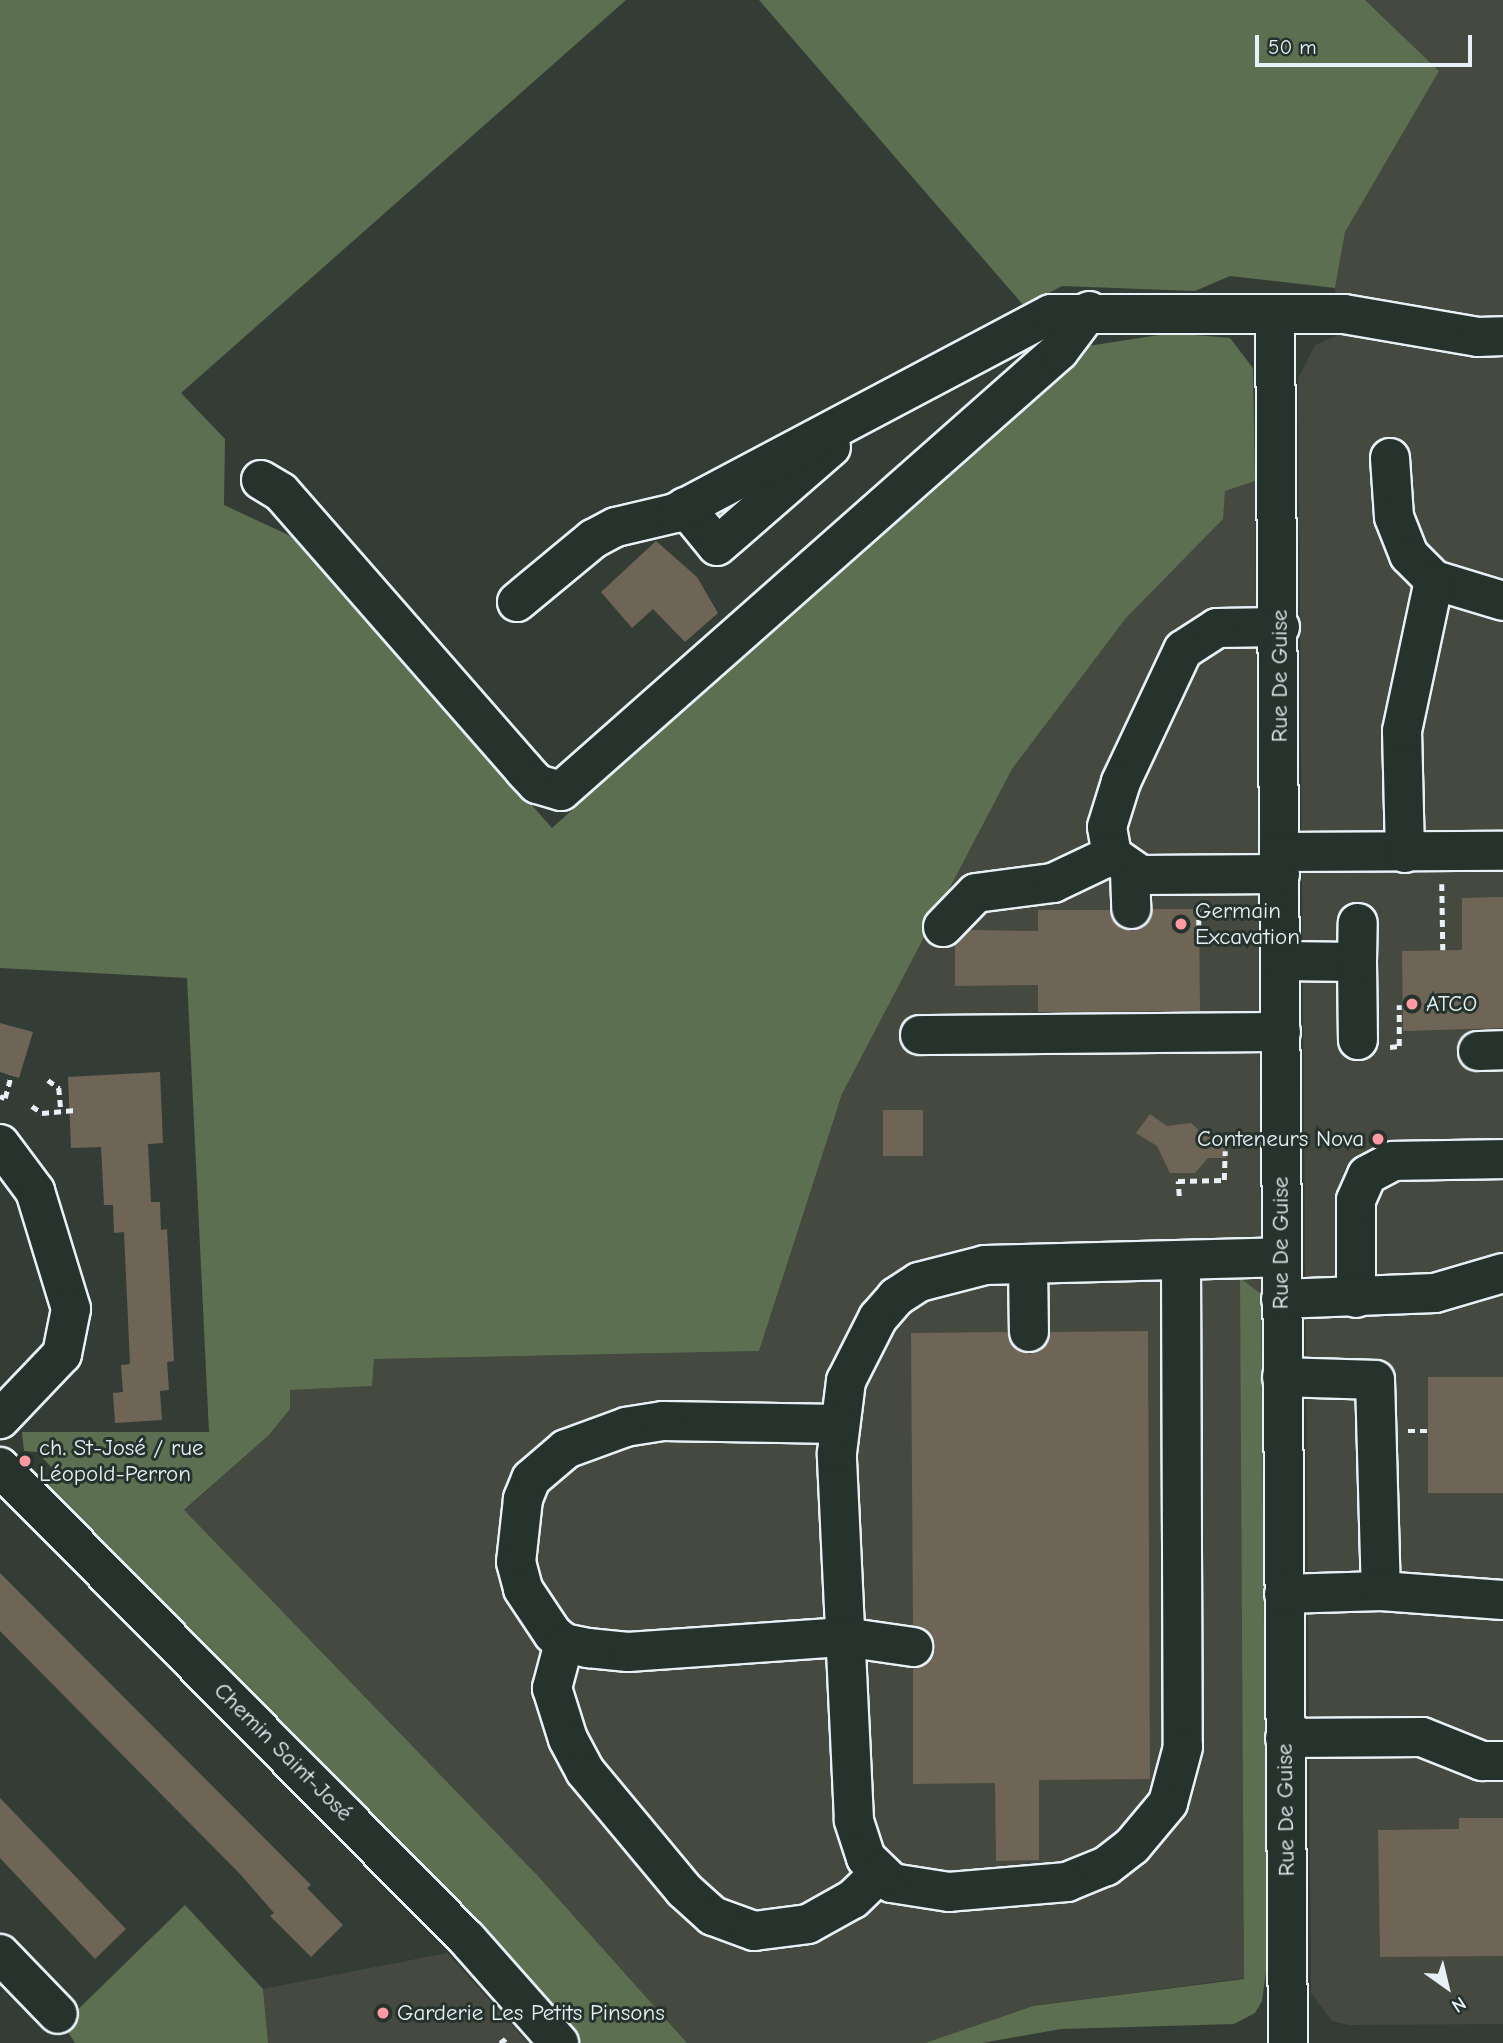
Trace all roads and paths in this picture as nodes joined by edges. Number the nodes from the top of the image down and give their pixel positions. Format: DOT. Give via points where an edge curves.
graph roads {
  1 [pos="1088,311"];
  2 [pos="1275,317"];
  3 [pos="1503,336"];
  4 [pos="1390,458"];
  5 [pos="261,480"];
  6 [pos="1434,579"];
  7 [pos="1503,601"];
  8 [pos="517,602"];
  9 [pos="1280,627"];
  10 [pos="1503,851"];
  11 [pos="1405,853"];
  12 [pos="1121,863"];
  13 [pos="1280,863"];
  14 [pos="1199,901"];
  15 [pos="1131,909"];
  16 [pos="1442,910"];
  17 [pos="1358,923"];
  18 [pos="1199,925"];
  19 [pos="943,927"];
  20 [pos="1443,950"];
  21 [pos="1280,961"];
  22 [pos="1357,962"];
  23 [pos="1391,1005"];
  24 [pos="1281,1032"];
  25 [pos="920,1035"];
  26 [pos="1375,1044"];
  27 [pos="11,1075"];
  28 [pos="48,1080"];
  29 [pos="0,1096"];
  30 [pos="32,1106"];
  31 [pos="78,1110"];
  32 [pos="61,1112"];
  33 [pos="0,1144"];
  34 [pos="1225,1151"];
  35 [pos="1503,1159"];
  36 [pos="1179,1196"];
  37 [pos="1281,1257"];
  38 [pos="1181,1260"];
  39 [pos="1028,1264"];
  40 [pos="1503,1273"];
  41 [pos="1356,1298"];
  42 [pos="1281,1300"];
  43 [pos="1029,1332"];
  44 [pos="1282,1377"];
  45 [pos="0,1419"];
  46 [pos="839,1424"];
  47 [pos="1404,1431"];
  48 [pos="1428,1431"];
  49 [pos="0,1467"];
  50 [pos="1381,1591"];
  51 [pos="1284,1594"];
  52 [pos="1503,1600"];
  53 [pos="844,1637"];
  54 [pos="564,1643"];
  55 [pos="913,1647"];
  56 [pos="1285,1738"];
  57 [pos="1503,1761"];
  58 [pos="879,1874"];
  59 [pos="0,1954"];
  60 [pos="58,2014"];
  61 [pos="552,2040"];
  62 [pos="1288,2043"];
  1 -- 2 [label="street"];
  1 -- 5 [label="street" via="1059,351 561,791 537,784 524,771 281,492"];
  1 -- 8 [label="street" via="1039,319 685,507 593,539"];
  2 -- 3 [label="street" via="1344,314 1478,337"];
  2 -- 9 [label="street, Rue De Guise"];
  4 -- 6 [label="street" via="1399,536"];
  6 -- 7 [label="street"];
  6 -- 11 [label="street" via="1402,731"];
  9 -- 12 [label="street" via="1217,628 1193,639 1174,661 1109,815"];
  9 -- 13 [label="street, Rue De Guise"];
  10 -- 11 [label="street"];
  11 -- 13 [label="street"];
  12 -- 13 [label="street" via="1156,877"];
  12 -- 15 [label="street"];
  12 -- 19 [label="street" via="1075,893 1053,883 987,888 966,899"];
  13 -- 21 [label="street, Rue De Guise"];
  14 -- 18 [label="path"];
  16 -- 20 [label="path"];
  17 -- 22 [label="street"];
  21 -- 22 [label="street"];
  21 -- 24 [label="street, Rue De Guise"];
  22 -- 26 [label="street"];
  23 -- 26 [label="path" via="1400,1005 1399,1046"];
  24 -- 25 [label="street" via="1078,1026"];
  24 -- 37 [label="street, Rue De Guise"];
  27 -- 29 [label="path" via="5,1098"];
  28 -- 32 [label="path" via="59,1088"];
  30 -- 32 [label="path" via="42,1113"];
  31 -- 32 [label="path"];
  33 -- 45 [label="street" via="35,1191 71,1309 62,1354"];
  34 -- 36 [label="path" via="1224,1180 1178,1181"];
  35 -- 41 [label="street" via="1394,1161 1367,1175 1356,1200"];
  37 -- 38 [label="street"];
  37 -- 42 [label="street, Rue De Guise"];
  38 -- 39 [label="street"];
  38 -- 58 [label="street" via="1184,1746 1168,1803 1132,1846 1106,1866 1067,1882 924,1891"];
  39 -- 43 [label="street"];
  39 -- 46 [label="street" via="943,1273 896,1297 855,1355"];
  40 -- 41 [label="street" via="1463,1289"];
  41 -- 42 [label="street"];
  42 -- 44 [label="street, Rue De Guise"];
  44 -- 50 [label="street" via="1376,1380"];
  44 -- 51 [label="street, Rue De Guise"];
  46 -- 53 [label="street"];
  46 -- 54 [label="street" via="663,1421 601,1435 548,1461 523,1499 516,1562 536,1614"];
  47 -- 48 [label="path"];
  49 -- 61 [label="street, Chemin Saint-José" via="467,1939"];
  50 -- 51 [label="street"];
  50 -- 52 [label="street"];
  51 -- 56 [label="street, Rue De Guise"];
  53 -- 54 [label="street" via="628,1652"];
  53 -- 55 [label="street"];
  53 -- 58 [label="street" via="854,1820 866,1858"];
  54 -- 58 [label="street" via="552,1688 568,1739 585,1770 684,1890 713,1916 754,1931 808,1924 853,1899"];
  56 -- 57 [label="street" via="1422,1737 1482,1761"];
  56 -- 62 [label="street, Rue De Guise"];
  59 -- 60 [label="street"];
}
